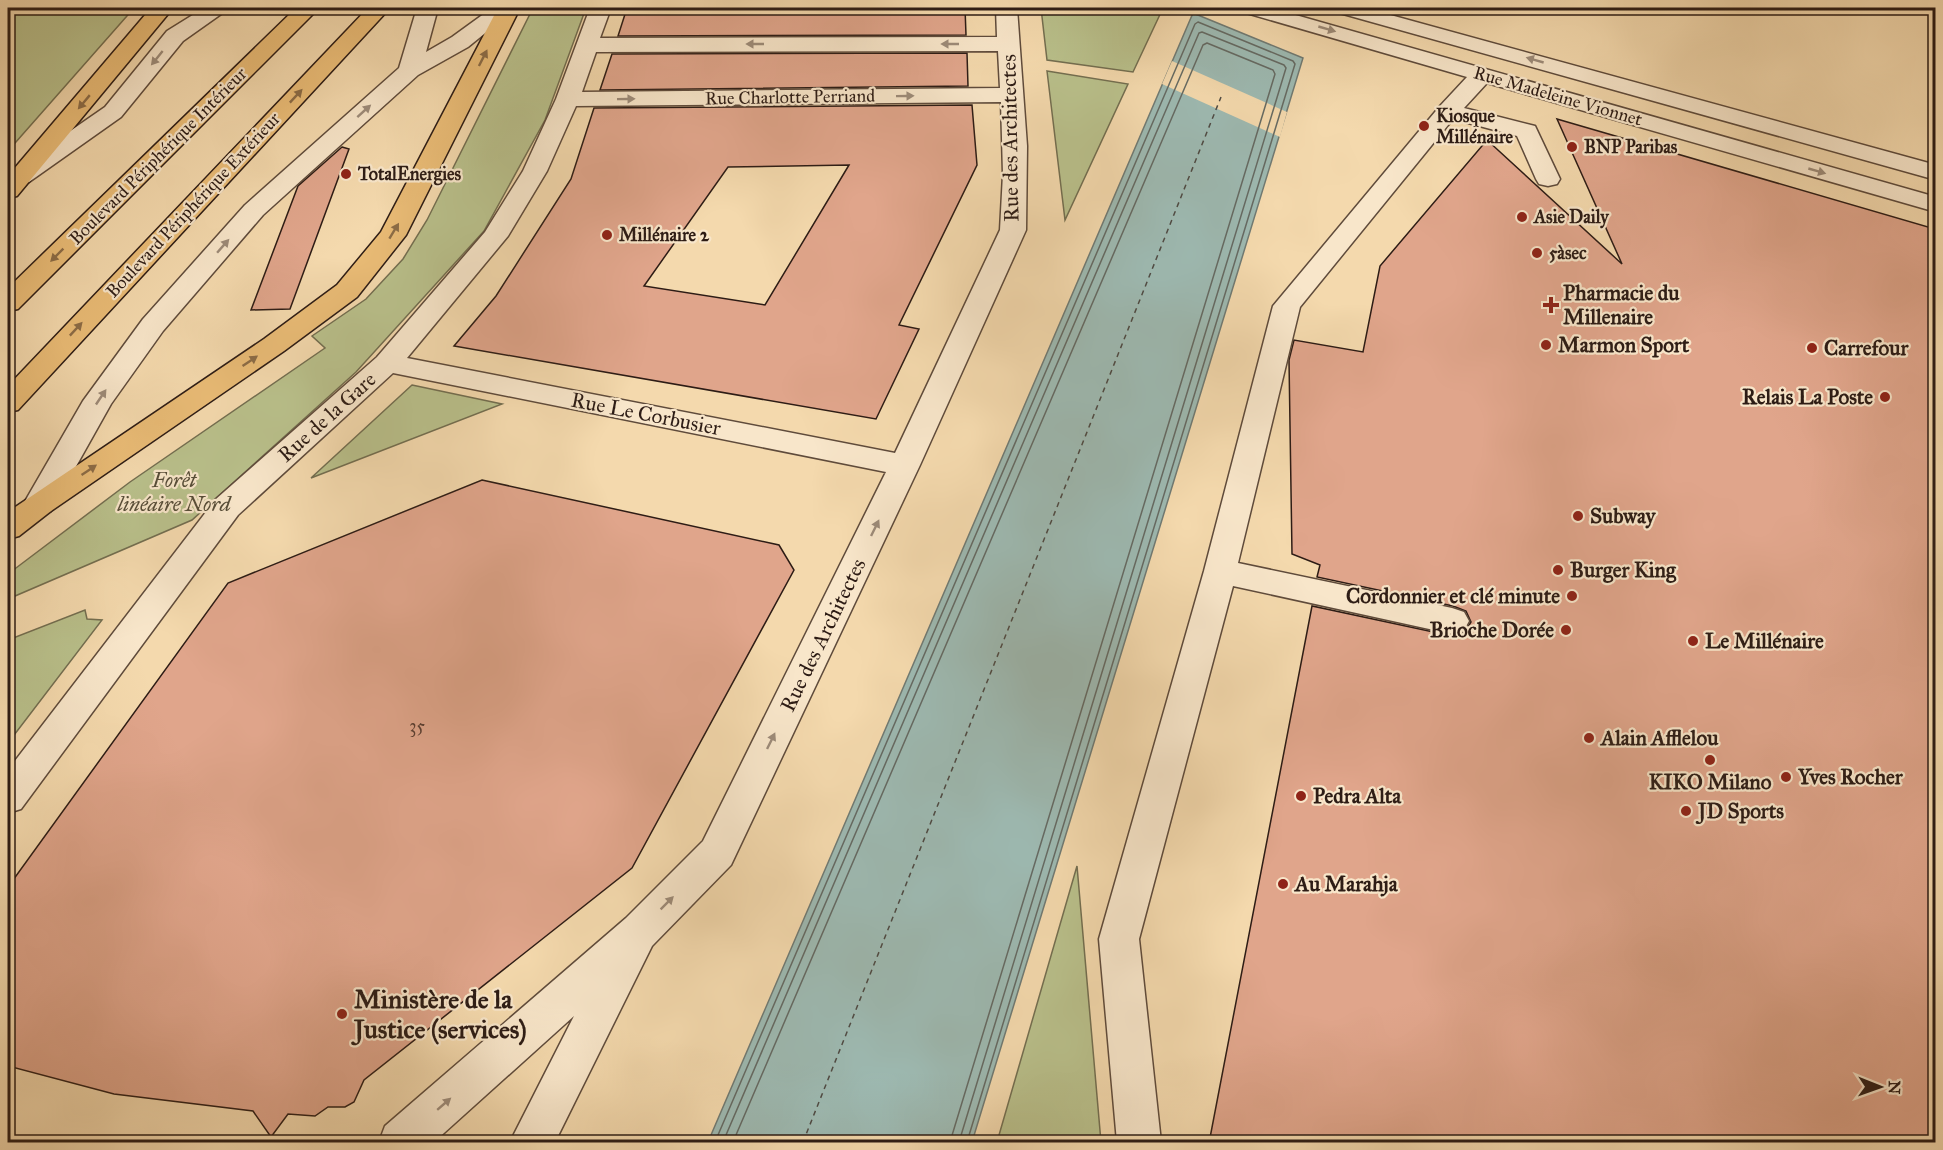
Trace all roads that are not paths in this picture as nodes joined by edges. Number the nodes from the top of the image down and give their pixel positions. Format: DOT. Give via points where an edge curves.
graph roads {
  1 [pos="187,8"];
  2 [pos="217,8"];
  3 [pos="308,8"];
  4 [pos="379,8"];
  5 [pos="427,8"];
  6 [pos="507,8"];
  7 [pos="600,8"];
  8 [pos="1008,8"];
  9 [pos="1250,8"];
  10 [pos="1343,8"];
  11 [pos="155,16"];
  12 [pos="175,36"];
  13 [pos="1008,44"];
  14 [pos="588,45"];
  15 [pos="410,70"];
  16 [pos="1483,74"];
  17 [pos="1525,86"];
  18 [pos="1013,95"];
  19 [pos="568,99"];
  20 [pos="1448,111"];
  21 [pos="1824,142"];
  22 [pos="1798,150"];
  23 [pos="1935,173"];
  24 [pos="1548,179"];
  25 [pos="14,184"];
  26 [pos="1935,187"];
  27 [pos="1935,205"];
  28 [pos="8,303"];
  29 [pos="387,363"];
  30 [pos="8,403"];
  31 [pos="905,465"];
  32 [pos="40,502"];
  33 [pos="8,528"];
  34 [pos="1220,571"];
  35 [pos="1452,621"];
  36 [pos="8,798"];
  37 [pos="640,931"];
  38 [pos="401,1143"];
  39 [pos="532,1143"];
  40 [pos="1138,1143"];
  1 -- 12 [label="street" via="177,20"];
  2 -- 12 [label="street"];
  3 -- 28 [label="highway, Boulevard Périphérique Intérieur, one-way"];
  30 -- 4 [label="highway, Boulevard Périphérique Extérieur, one-way"];
  5 -- 15 [label="street"];
  6 -- 15 [label="street" via="460,42"];
  32 -- 6 [label="highway, one-way" via="274,345 347,291 393,235"];
  7 -- 14 [label="street, Rue de la Gare"];
  8 -- 13 [label="street, Rue des Architectes"];
  9 -- 16 [label="street, Rue Madeleine Vionnet, one-way"];
  21 -- 10 [label="street, Rue Madeleine Vionnet, one-way"];
  11 -- 12 [label="street"];
  11 -- 25 [label="highway, one-way"];
  12 -- 25 [label="street, one-way" via="113,112"];
  13 -- 14 [label="street, one-way"];
  13 -- 18 [label="street, Rue des Architectes"];
  14 -- 19 [label="street, Rue de la Gare"];
  32 -- 15 [label="street, one-way" via="98,401 153,325 254,210"];
  16 -- 17 [label="street, Rue Madeleine Vionnet"];
  16 -- 20 [label="street"];
  17 -- 22 [label="street" via="1563,84"];
  17 -- 27 [label="street, Rue Madeleine Vionnet, one-way"];
  19 -- 18 [label="street, Rue Charlotte Perriand, one-way"];
  18 -- 31 [label="street, Rue des Architectes" via="1013,230"];
  19 -- 29 [label="street, Rue de la Gare" via="535,171 495,236"];
  20 -- 24 [label="street" via="1527,131"];
  20 -- 34 [label="street" via="1287,306"];
  21 -- 23 [label="street, Rue Madeleine Vionnet"];
  21 -- 26 [label="street" via="1861,166"];
  29 -- 31 [label="street, Rue Le Corbusier"];
  29 -- 36 [label="street, Rue de la Gare" via="227,507"];
  37 -- 31 [label="street, Rue des Architectes, one-way" via="717,853"];
  32 -- 33 [label="highway"];
  34 -- 35 [label="street"];
  34 -- 40 [label="street" via="1119,939"];
  38 -- 37 [label="street, Rue des Architectes, one-way"];
  37 -- 39 [label="street"];
}
